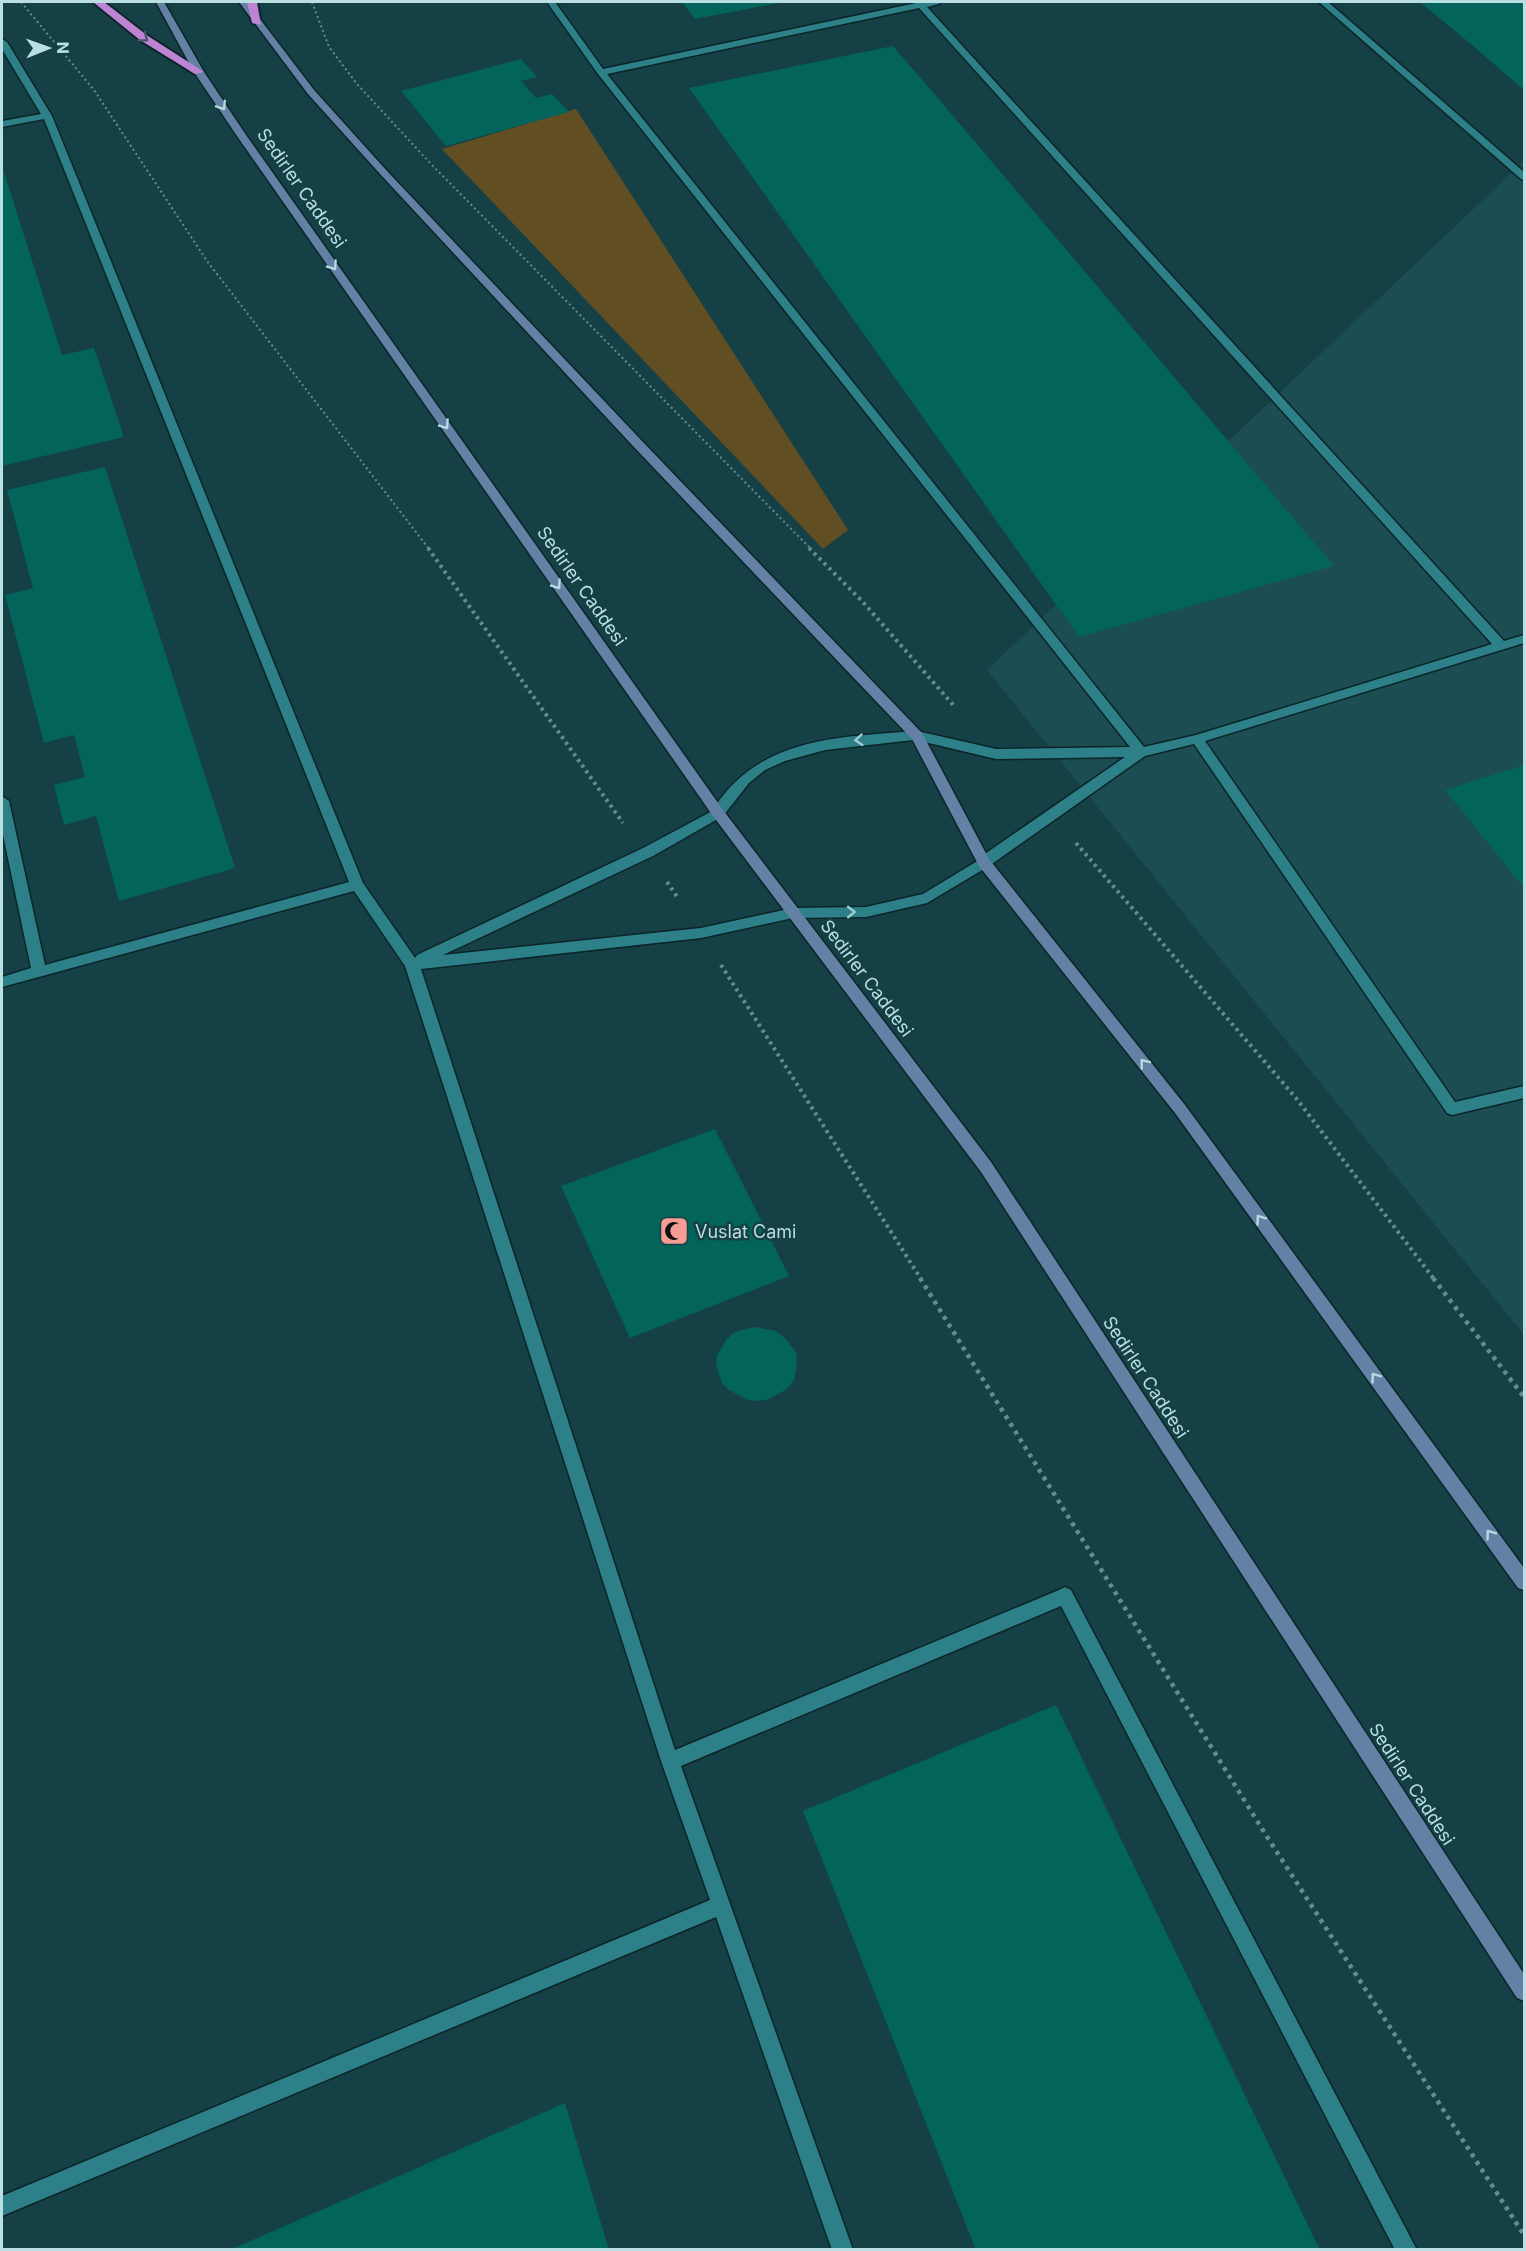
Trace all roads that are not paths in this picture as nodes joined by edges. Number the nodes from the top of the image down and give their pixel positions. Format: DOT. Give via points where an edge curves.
graph roads {
  1 [pos="98,2"];
  2 [pos="160,2"];
  3 [pos="243,2"];
  4 [pos="252,2"];
  5 [pos="551,2"];
  6 [pos="936,2"];
  7 [pos="1323,2"];
  8 [pos="921,5"];
  9 [pos="256,23"];
  10 [pos="2,42"];
  11 [pos="199,72"];
  12 [pos="601,72"];
  13 [pos="47,116"];
  14 [pos="2,124"];
  15 [pos="1524,177"];
  16 [pos="1524,639"];
  17 [pos="1501,646"];
  18 [pos="917,736"];
  19 [pos="1197,739"];
  20 [pos="1141,752"];
  21 [pos="2,801"];
  22 [pos="718,813"];
  23 [pos="984,862"];
  24 [pos="357,885"];
  25 [pos="793,913"];
  26 [pos="412,964"];
  27 [pos="39,972"];
  28 [pos="2,982"];
  29 [pos="1524,1092"];
  30 [pos="1524,1582"];
  31 [pos="670,1761"];
  32 [pos="721,1905"];
  33 [pos="1524,1991"];
  34 [pos="2,2206"];
  35 [pos="843,2250"];
  36 [pos="1407,2250"];
  1 -- 11 [label="highway, one-way" via="144,38"];
  2 -- 11 [label="main road, Sedirler Caddesi"];
  3 -- 9 [label="main road"];
  4 -- 9 [label="highway"];
  5 -- 12 [label="street"];
  6 -- 8 [label="street"];
  7 -- 15 [label="street"];
  8 -- 12 [label="street"];
  8 -- 17 [label="street"];
  9 -- 18 [label="main road" via="384,173"];
  10 -- 13 [label="street"];
  11 -- 22 [label="main road, Sedirler Caddesi, one-way"];
  12 -- 20 [label="street"];
  13 -- 14 [label="street"];
  13 -- 24 [label="street"];
  16 -- 17 [label="street"];
  17 -- 19 [label="street"];
  18 -- 20 [label="street" via="996,754"];
  18 -- 22 [label="street, one-way" via="851,740 784,754 744,780"];
  18 -- 23 [label="main road"];
  19 -- 20 [label="street"];
  19 -- 29 [label="street" via="1452,1109"];
  20 -- 23 [label="street"];
  21 -- 27 [label="street"];
  22 -- 25 [label="main road, Sedirler Caddesi"];
  22 -- 26 [label="street" via="648,852"];
  25 -- 23 [label="street, one-way" via="866,912 927,898"];
  30 -- 23 [label="main road, one-way" via="1180,1109"];
  24 -- 26 [label="street"];
  24 -- 27 [label="street"];
  25 -- 26 [label="street" via="701,933"];
  25 -- 33 [label="main road, Sedirler Caddesi" via="986,1167"];
  26 -- 31 [label="street"];
  27 -- 28 [label="street"];
  31 -- 32 [label="street"];
  31 -- 36 [label="street" via="1065,1596"];
  32 -- 34 [label="street"];
  32 -- 35 [label="street"];
}
